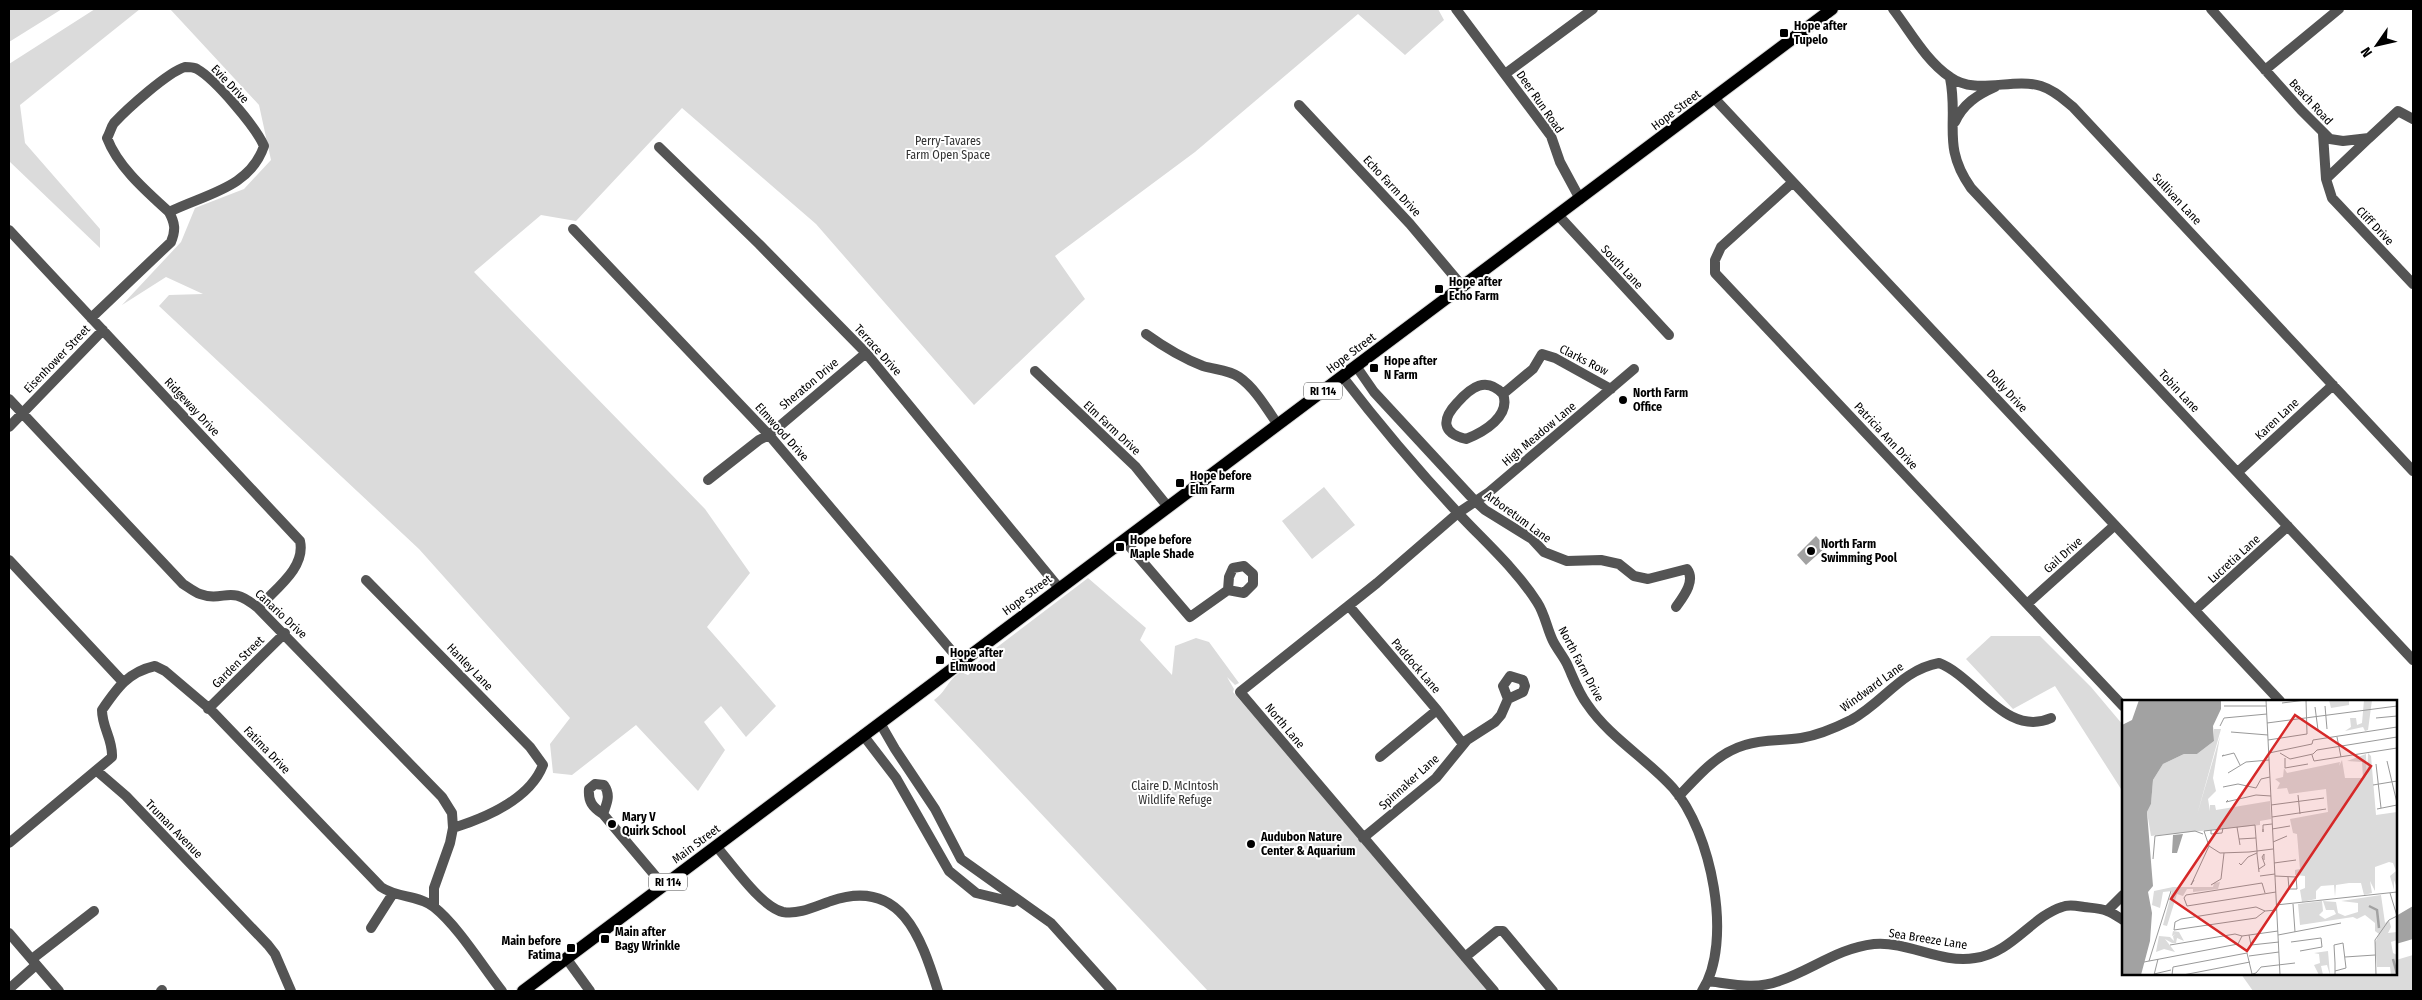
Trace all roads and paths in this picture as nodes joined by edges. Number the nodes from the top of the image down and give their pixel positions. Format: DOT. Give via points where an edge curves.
graph roads {
  1 [pos="1456,9"];
  2 [pos="1593,9"];
  3 [pos="1832,9"];
  4 [pos="1892,9"];
  5 [pos="2211,9"];
  6 [pos="2339,9"];
  7 [pos="2265,70"];
  8 [pos="1505,74"];
  9 [pos="1950,78"];
  10 [pos="2000,85"];
  11 [pos="1715,99"];
  12 [pos="1299,105"];
  13 [pos="2413,119"];
  14 [pos="1952,127"];
  15 [pos="2323,134"];
  16 [pos="2368,138"];
  17 [pos="659,147"];
  18 [pos="2326,179"];
  19 [pos="1793,182"];
  20 [pos="1580,199"];
  21 [pos="169,212"];
  22 [pos="1558,215"];
  23 [pos="573,229"];
  24 [pos="9,230"];
  25 [pos="2413,284"];
  26 [pos="1463,287"];
  27 [pos="91,318"];
  28 [pos="103,330"];
  29 [pos="1146,334"];
  30 [pos="1669,335"];
  31 [pos="866,353"];
  32 [pos="1356,366"];
  33 [pos="1634,369"];
  34 [pos="1035,371"];
  35 [pos="1342,376"];
  36 [pos="2333,384"];
  37 [pos="1611,389"];
  38 [pos="1503,394"];
  39 [pos="9,399"];
  40 [pos="22,414"];
  41 [pos="1278,424"];
  42 [pos="9,427"];
  43 [pos="769,435"];
  44 [pos="2413,471"];
  45 [pos="2238,472"];
  46 [pos="708,480"];
  47 [pos="1474,500"];
  48 [pos="1168,507"];
  49 [pos="1458,513"];
  50 [pos="2115,525"];
  51 [pos="2288,526"];
  52 [pos="1124,540"];
  53 [pos="9,560"];
  54 [pos="366,580"];
  55 [pos="1060,588"];
  56 [pos="1228,590"];
  57 [pos="2027,604"];
  58 [pos="1349,606"];
  59 [pos="1676,607"];
  60 [pos="258,608"];
  61 [pos="2195,610"];
  62 [pos="285,633"];
  63 [pos="2413,660"];
  64 [pos="962,662"];
  65 [pos="123,682"];
  66 [pos="1508,699"];
  67 [pos="2279,700"];
  68 [pos="2122,705"];
  69 [pos="208,709"];
  70 [pos="1437,710"];
  71 [pos="2051,718"];
  72 [pos="880,723"];
  73 [pos="863,735"];
  74 [pos="1463,744"];
  75 [pos="1380,757"];
  76 [pos="905,762"];
  77 [pos="97,771"];
  78 [pos="891,771"];
  79 [pos="814,772"];
  80 [pos="1680,796"];
  81 [pos="935,809"];
  82 [pos="603,814"];
  83 [pos="921,820"];
  84 [pos="453,828"];
  85 [pos="1363,838"];
  86 [pos="9,843"];
  87 [pos="716,846"];
  88 [pos="956,852"];
  89 [pos="943,862"];
  90 [pos="663,886"];
  91 [pos="392,895"];
  92 [pos="2122,896"];
  93 [pos="434,907"];
  94 [pos="1029,908"];
  95 [pos="2107,910"];
  96 [pos="94,911"];
  97 [pos="2122,919"];
  98 [pos="371,928"];
  99 [pos="9,933"];
  100 [pos="566,958"];
  101 [pos="1465,958"];
  102 [pos="34,962"];
  103 [pos="1708,981"];
  104 [pos="9,989"];
  105 [pos="59,991"];
  106 [pos="291,991"];
  107 [pos="502,991"];
  108 [pos="523,991"];
  109 [pos="590,991"];
  110 [pos="938,991"];
  111 [pos="1112,991"];
  112 [pos="1494,991"];
  113 [pos="1553,991"];
  114 [pos="1702,991"];
  1 -- 8 [label="street, Deer Run Road"];
  2 -- 8 [label="street, Deer Run Road"];
  3 -- 11 [label="main road, Hope Street / RI 114"];
  4 -- 9 [label="street"];
  5 -- 7 [label="street, Beach Road"];
  6 -- 7 [label="street"];
  7 -- 15 [label="street, Beach Road"];
  8 -- 20 [label="street, Deer Run Road" via="1551,136 1560,162"];
  9 -- 10 [label="street, Sullivan Lane" via="1971,84"];
  9 -- 14 [label="street, Tobin Lane" via="1954,106"];
  10 -- 14 [label="street" via="1975,96"];
  10 -- 36 [label="street, Sullivan Lane" via="2024,83 2042,86 2073,107"];
  11 -- 19 [label="street, Dolly Drive"];
  11 -- 20 [label="main road, Hope Street / RI 114"];
  12 -- 26 [label="street, Echo Farm Drive" via="1410,224"];
  13 -- 16 [label="street" via="2398,111"];
  14 -- 45 [label="street, Tobin Lane" via="1954,156 1971,188"];
  15 -- 16 [label="street, Beach Road" via="2343,141"];
  15 -- 18 [label="street, Cliff Drive"];
  16 -- 18 [label="street"];
  17 -- 31 [label="street, Terrace Drive"];
  18 -- 25 [label="street, Cliff Drive" via="2332,198"];
  19 -- 50 [label="street, Dolly Drive"];
  19 -- 57 [label="street, Patricia Ann Drive" via="1721,247 1715,260 1715,273"];
  20 -- 22 [label="main road, Hope Street / RI 114"];
  21 -- 21 [label="street, Evie Drive" via="237,183 255,166 264,146 252,126 208,78 196,68 185,66 125,113 112,125 107,138 137,181"];
  21 -- 27 [label="street" via="175,233 171,242"];
  22 -- 26 [label="main road, Hope Street / RI 114"];
  22 -- 30 [label="street, South Lane"];
  23 -- 43 [label="street, Elmwood Drive"];
  24 -- 27 [label="street, Ridgeway Drive"];
  26 -- 32 [label="main road, Hope Street / RI 114"];
  27 -- 28 [label="street, Ridgeway Drive"];
  28 -- 40 [label="street, Eisenhower Street"];
  28 -- 60 [label="street, Ridgeway Drive" via="300,541 299,562"];
  29 -- 41 [label="street" via="1169,350 1241,378"];
  31 -- 43 [label="street, Sheraton Drive"];
  31 -- 55 [label="street, Terrace Drive"];
  32 -- 35 [label="main road, Hope Street / RI 114"];
  32 -- 47 [label="street" via="1374,392"];
  33 -- 37 [label="street, High Meadow Lane"];
  34 -- 48 [label="street, Elm Farm Drive" via="1135,466"];
  35 -- 41 [label="main road, Hope Street / RI 114"];
  35 -- 49 [label="street, North Farm Drive"];
  36 -- 44 [label="street, Sullivan Lane"];
  36 -- 45 [label="street, Karen Lane"];
  37 -- 38 [label="street, Clarks Row" via="1542,354 1533,369"];
  37 -- 47 [label="street, High Meadow Lane" via="1502,481"];
  38 -- 38 [label="street" via="1504,410 1478,434 1466,439 1448,429 1448,413 1472,389 1490,385 1496,386"];
  39 -- 40 [label="street, Canario Drive"];
  40 -- 42 [label="street, Eisenhower Street"];
  40 -- 60 [label="street, Canario Drive" via="183,584 200,594 245,597"];
  41 -- 48 [label="main road, Hope Street / RI 114"];
  43 -- 46 [label="street, Sheraton Drive"];
  43 -- 64 [label="street, Elmwood Drive"];
  45 -- 51 [label="street, Tobin Lane"];
  47 -- 49 [label="street, High Meadow Lane"];
  47 -- 59 [label="street, Arboretum Lane" via="1544,552 1568,561 1602,560 1619,564 1634,576 1648,579 1687,569 1690,581"];
  48 -- 52 [label="main road, Hope Street / RI 114"];
  49 -- 58 [label="street, North Lane"];
  49 -- 80 [label="street, North Farm Drive" via="1486,540 1538,604 1553,641 1593,714"];
  50 -- 57 [label="street, Gail Drive"];
  50 -- 61 [label="street, Dolly Drive"];
  51 -- 61 [label="street, Lucretia Lane"];
  51 -- 63 [label="street, Tobin Lane"];
  52 -- 55 [label="main road, Hope Street / RI 114"];
  52 -- 56 [label="street" via="1190,617"];
  53 -- 65 [label="street"];
  54 -- 84 [label="street, Hanley Lane" via="530,747 543,765 539,776 496,812"];
  55 -- 64 [label="main road, Hope Street / RI 114"];
  57 -- 68 [label="street, Patricia Ann Drive"];
  58 -- 70 [label="street, Paddock Lane"];
  58 -- 85 [label="street, North Lane" via="1240,692"];
  60 -- 62 [label="street, Canario Drive"];
  61 -- 67 [label="street, Dolly Drive"];
  62 -- 69 [label="street, Garden Street"];
  62 -- 84 [label="street, Canario Drive" via="429,782 452,813"];
  64 -- 72 [label="main road, Hope Street / RI 114"];
  65 -- 69 [label="street, Fatima Drive" via="131,674 155,666"];
  65 -- 77 [label="street" via="102,710 113,744 112,757"];
  66 -- 74 [label="street, Spinnaker Lane" via="1499,718"];
  69 -- 91 [label="street, Fatima Drive"];
  70 -- 74 [label="street, Paddock Lane"];
  70 -- 75 [label="street"];
  71 -- 80 [label="street, Windward Lane" via="2032,723 2013,717 1960,674 1939,663 1933,664 1906,676 1853,719 1823,733 1762,741 1732,750 1706,767"];
  72 -- 73 [label="main road, Hope Street / RI 114"];
  72 -- 76 [label="street"];
  73 -- 78 [label="street"];
  73 -- 79 [label="main road, Hope Street / RI 114"];
  74 -- 85 [label="street, Spinnaker Lane" via="1436,778"];
  76 -- 78 [label="street"];
  76 -- 81 [label="street"];
  77 -- 86 [label="street"];
  77 -- 106 [label="street, Truman Avenue" via="126,796 268,945"];
  78 -- 83 [label="street"];
  79 -- 87 [label="main road, Main Street / RI 114"];
  80 -- 103 [label="street, North Farm Drive" via="1702,838 1716,894 1715,956"];
  81 -- 83 [label="street"];
  81 -- 88 [label="street"];
  82 -- 90 [label="street"];
  83 -- 89 [label="street"];
  84 -- 93 [label="street" via="434,888"];
  85 -- 101 [label="street, North Lane"];
  87 -- 90 [label="main road, Main Street / RI 114"];
  87 -- 110 [label="street" via="756,892 783,912 799,912 848,896 881,898 894,907 919,938"];
  88 -- 89 [label="street"];
  88 -- 94 [label="street" via="976,871"];
  89 -- 94 [label="street" via="976,893 1000,897"];
  90 -- 100 [label="main road, Main Street / RI 114"];
  91 -- 93 [label="street" via="417,899"];
  91 -- 98 [label="street"];
  92 -- 95 [label="street"];
  93 -- 107 [label="street"];
  94 -- 111 [label="street" via="1051,922"];
  95 -- 97 [label="street, Sea Breeze Lane"];
  95 -- 103 [label="street, Sea Breeze Lane" via="2063,906 2000,949 1975,958 1962,959 1876,944 1831,956 1794,975 1764,985 1751,987"];
  96 -- 102 [label="street"];
  99 -- 102 [label="street"];
  100 -- 108 [label="main road, Main Street / RI 114"];
  100 -- 109 [label="street"];
  101 -- 112 [label="street, North Lane"];
  101 -- 113 [label="street" via="1498,931 1503,931"];
  102 -- 104 [label="street"];
  102 -- 105 [label="street"];
  103 -- 114 [label="street, North Farm Drive"];
}
